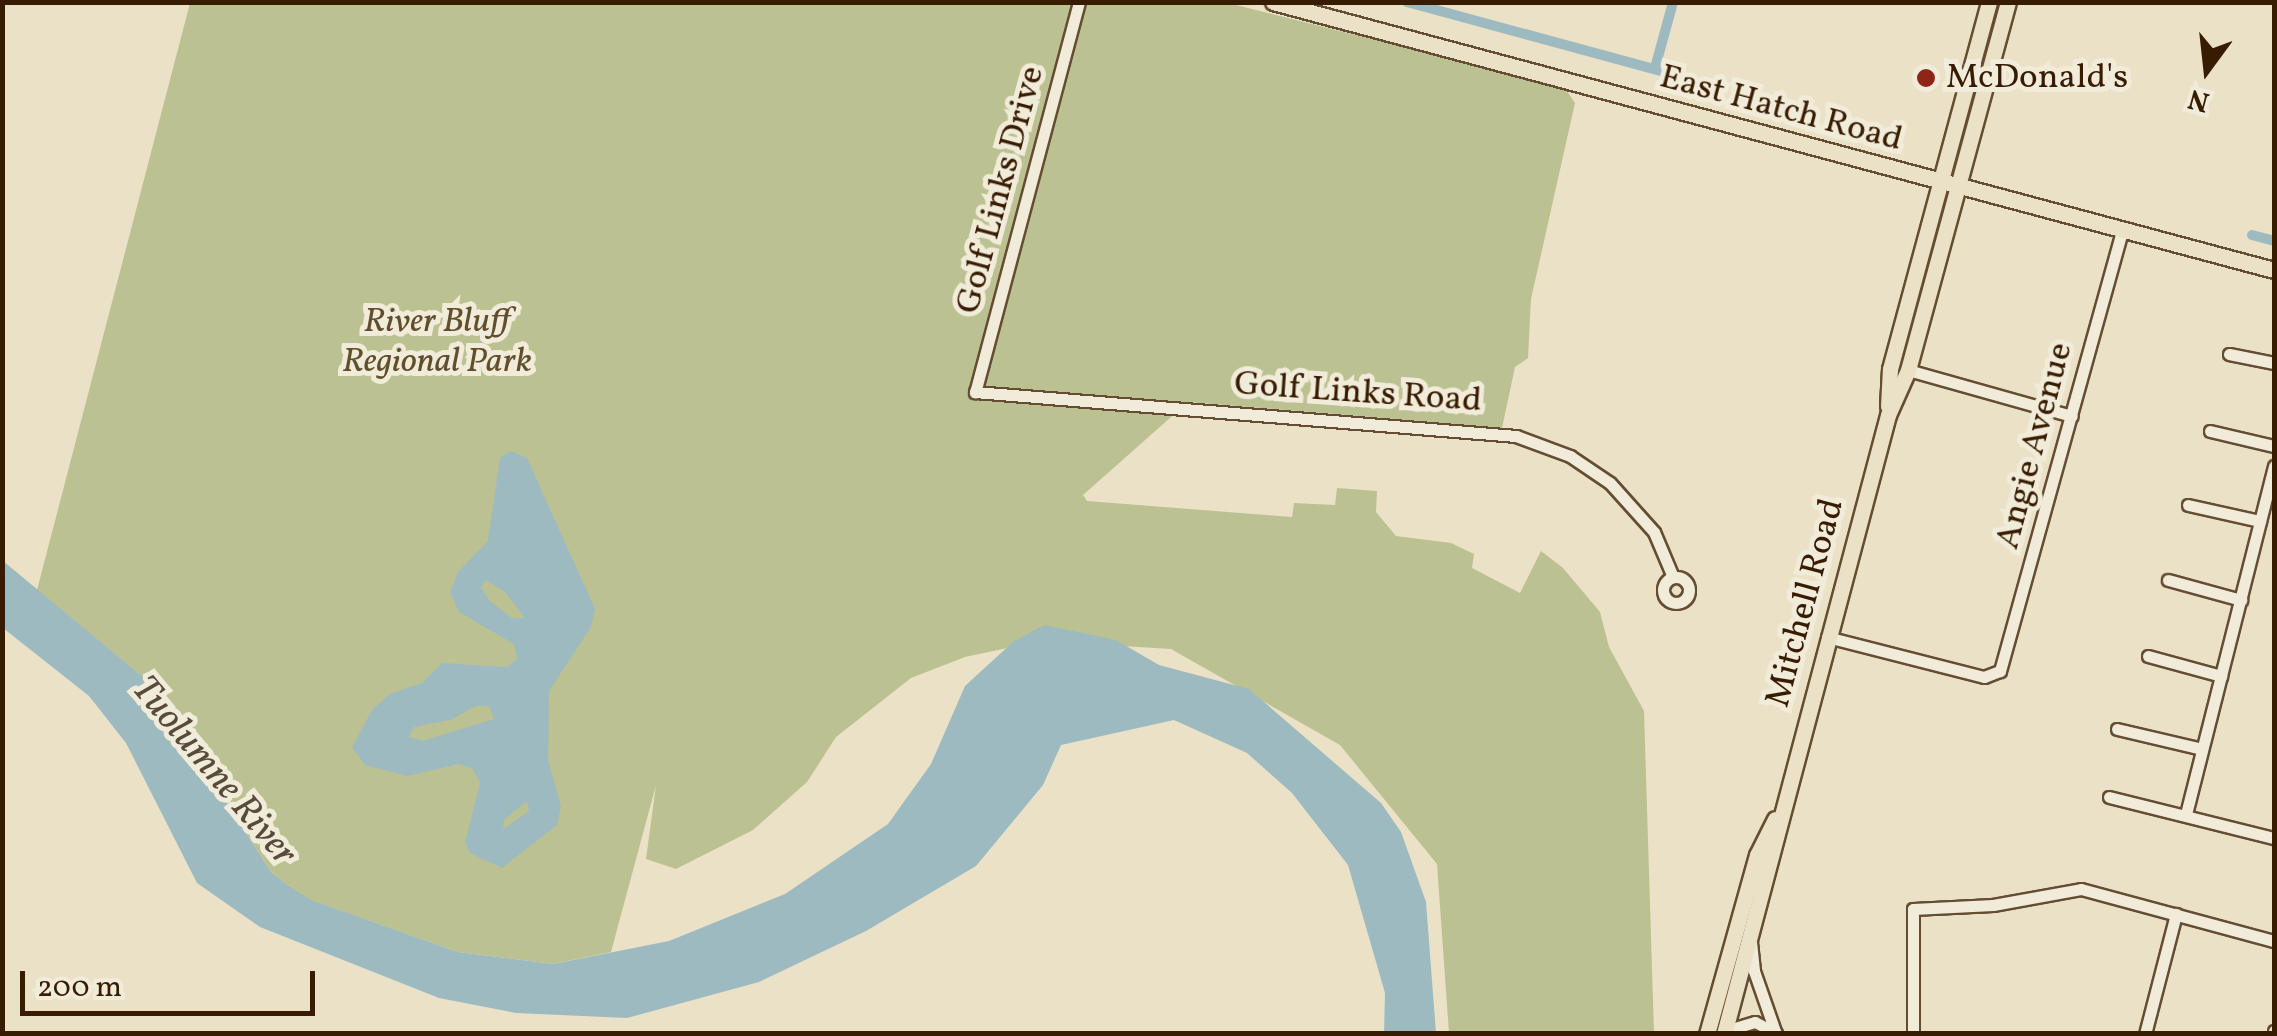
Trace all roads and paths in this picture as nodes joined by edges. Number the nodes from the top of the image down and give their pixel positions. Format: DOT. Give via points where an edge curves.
graph roads {
  1 [pos="1079,2"];
  2 [pos="1272,2"];
  3 [pos="1989,2"];
  4 [pos="2008,2"];
  5 [pos="1941,183"];
  6 [pos="1958,186"];
  7 [pos="2123,228"];
  8 [pos="2274,270"];
  9 [pos="2229,354"];
  10 [pos="2274,363"];
  11 [pos="1908,370"];
  12 [pos="975,392"];
  13 [pos="1888,415"];
  14 [pos="2072,416"];
  15 [pos="2210,431"];
  16 [pos="2274,446"];
  17 [pos="2274,466"];
  18 [pos="2188,505"];
  19 [pos="2260,521"];
  20 [pos="1672,577"];
  21 [pos="2168,580"];
  22 [pos="2242,600"];
  23 [pos="1828,637"];
  24 [pos="2148,656"];
  25 [pos="2221,676"];
  26 [pos="2117,729"];
  27 [pos="2202,750"];
  28 [pos="2109,797"];
  29 [pos="1781,806"];
  30 [pos="2186,814"];
  31 [pos="2274,838"];
  32 [pos="2176,914"];
  33 [pos="2274,941"];
  34 [pos="1751,942"];
  35 [pos="1725,1032"];
  36 [pos="1776,1033"];
  37 [pos="1706,1034"];
  38 [pos="1913,1034"];
  39 [pos="2144,1034"];
  1 -- 12 [label="street, Golf Links Drive"];
  2 -- 5 [label="main road, East Hatch Road"];
  3 -- 5 [label="main road, Mitchell Road"];
  4 -- 6 [label="main road, Mitchell Road"];
  5 -- 6 [label="main road, East Hatch Road"];
  5 -- 13 [label="main road, Mitchell Road" via="1890,369"];
  6 -- 7 [label="main road, East Hatch Road"];
  6 -- 11 [label="main road, Mitchell Road"];
  7 -- 8 [label="main road, East Hatch Road"];
  7 -- 14 [label="street, Angie Avenue"];
  9 -- 10 [label="street"];
  11 -- 13 [label="main road, Mitchell Road"];
  11 -- 14 [label="street"];
  12 -- 20 [label="street, Golf Links Road" via="1516,436 1570,456 1610,482 1654,532"];
  13 -- 23 [label="main road, Mitchell Road"];
  14 -- 23 [label="street, Angie Avenue" via="2003,666 1995,675"];
  15 -- 16 [label="street"];
  17 -- 19 [label="street"];
  18 -- 19 [label="street"];
  19 -- 22 [label="street"];
  21 -- 22 [label="street"];
  22 -- 25 [label="street"];
  23 -- 29 [label="main road, Mitchell Road"];
  24 -- 25 [label="street"];
  25 -- 27 [label="street"];
  26 -- 27 [label="street"];
  27 -- 30 [label="street"];
  28 -- 30 [label="street"];
  29 -- 34 [label="main road, Mitchell Road"];
  29 -- 37 [label="main road, Mitchell Road" via="1757,854"];
  30 -- 31 [label="street"];
  32 -- 33 [label="street"];
  32 -- 38 [label="street" via="2082,890 1913,909"];
  32 -- 39 [label="street"];
  34 -- 35 [label="main road, Mitchell Road"];
  34 -- 36 [label="street"];
  35 -- 36 [label="street" via="1755,1022"];
}
